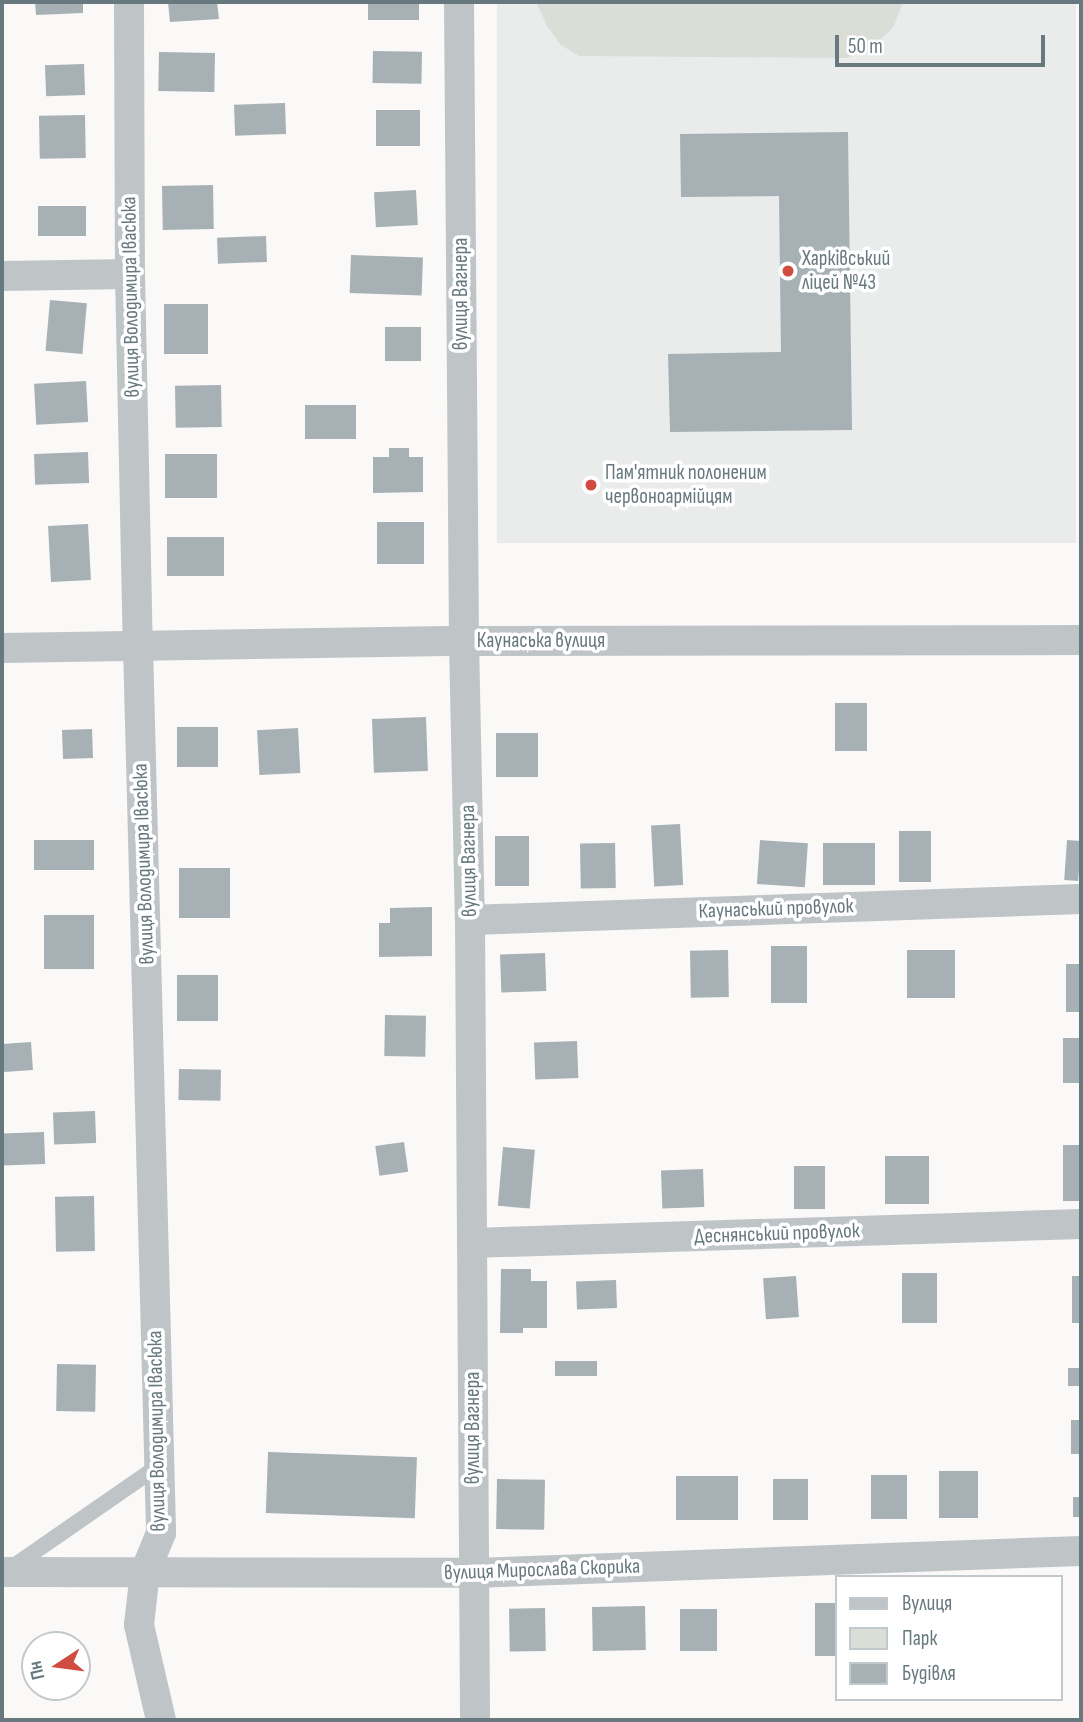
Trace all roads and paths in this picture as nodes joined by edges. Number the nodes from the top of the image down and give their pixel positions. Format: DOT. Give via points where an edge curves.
graph roads {
  1 [pos="129,2"];
  2 [pos="459,2"];
  3 [pos="130,274"];
  4 [pos="2,276"];
  5 [pos="1081,640"];
  6 [pos="464,641"];
  7 [pos="138,646"];
  8 [pos="2,648"];
  9 [pos="1081,898"];
  10 [pos="470,920"];
  11 [pos="1081,1224"];
  12 [pos="472,1243"];
  13 [pos="160,1465"];
  14 [pos="1081,1551"];
  15 [pos="4,1572"];
  16 [pos="145,1572"];
  17 [pos="474,1573"];
  18 [pos="161,1720"];
  19 [pos="475,1720"];
  1 -- 3 [label="street, вулиця Володимира Івасюка"];
  2 -- 6 [label="street, вулиця Вагнера"];
  3 -- 4 [label="street"];
  3 -- 7 [label="street, вулиця Володимира Івасюка"];
  5 -- 6 [label="street, Каунаська вулиця"];
  6 -- 7 [label="street, Каунаська вулиця"];
  6 -- 10 [label="street, вулиця Вагнера"];
  7 -- 8 [label="street, Каунаська вулиця"];
  7 -- 13 [label="street, вулиця Володимира Івасюка"];
  9 -- 10 [label="street, Каунаський провулок"];
  10 -- 12 [label="street, вулиця Вагнера"];
  11 -- 12 [label="street, Деснянський провулок"];
  12 -- 17 [label="street, вулиця Вагнера"];
  13 -- 15 [label="lane"];
  13 -- 16 [label="street, вулиця Володимира Івасюка" via="161,1533"];
  14 -- 17 [label="street, вулиця Мирослава Скорика"];
  15 -- 16 [label="street, вулиця Мирослава Скорика"];
  16 -- 17 [label="street, вулиця Мирослава Скорика"];
  16 -- 18 [label="street, вулиця Володимира Івасюка" via="139,1625"];
  17 -- 19 [label="street, вулиця Вагнера"];
}
